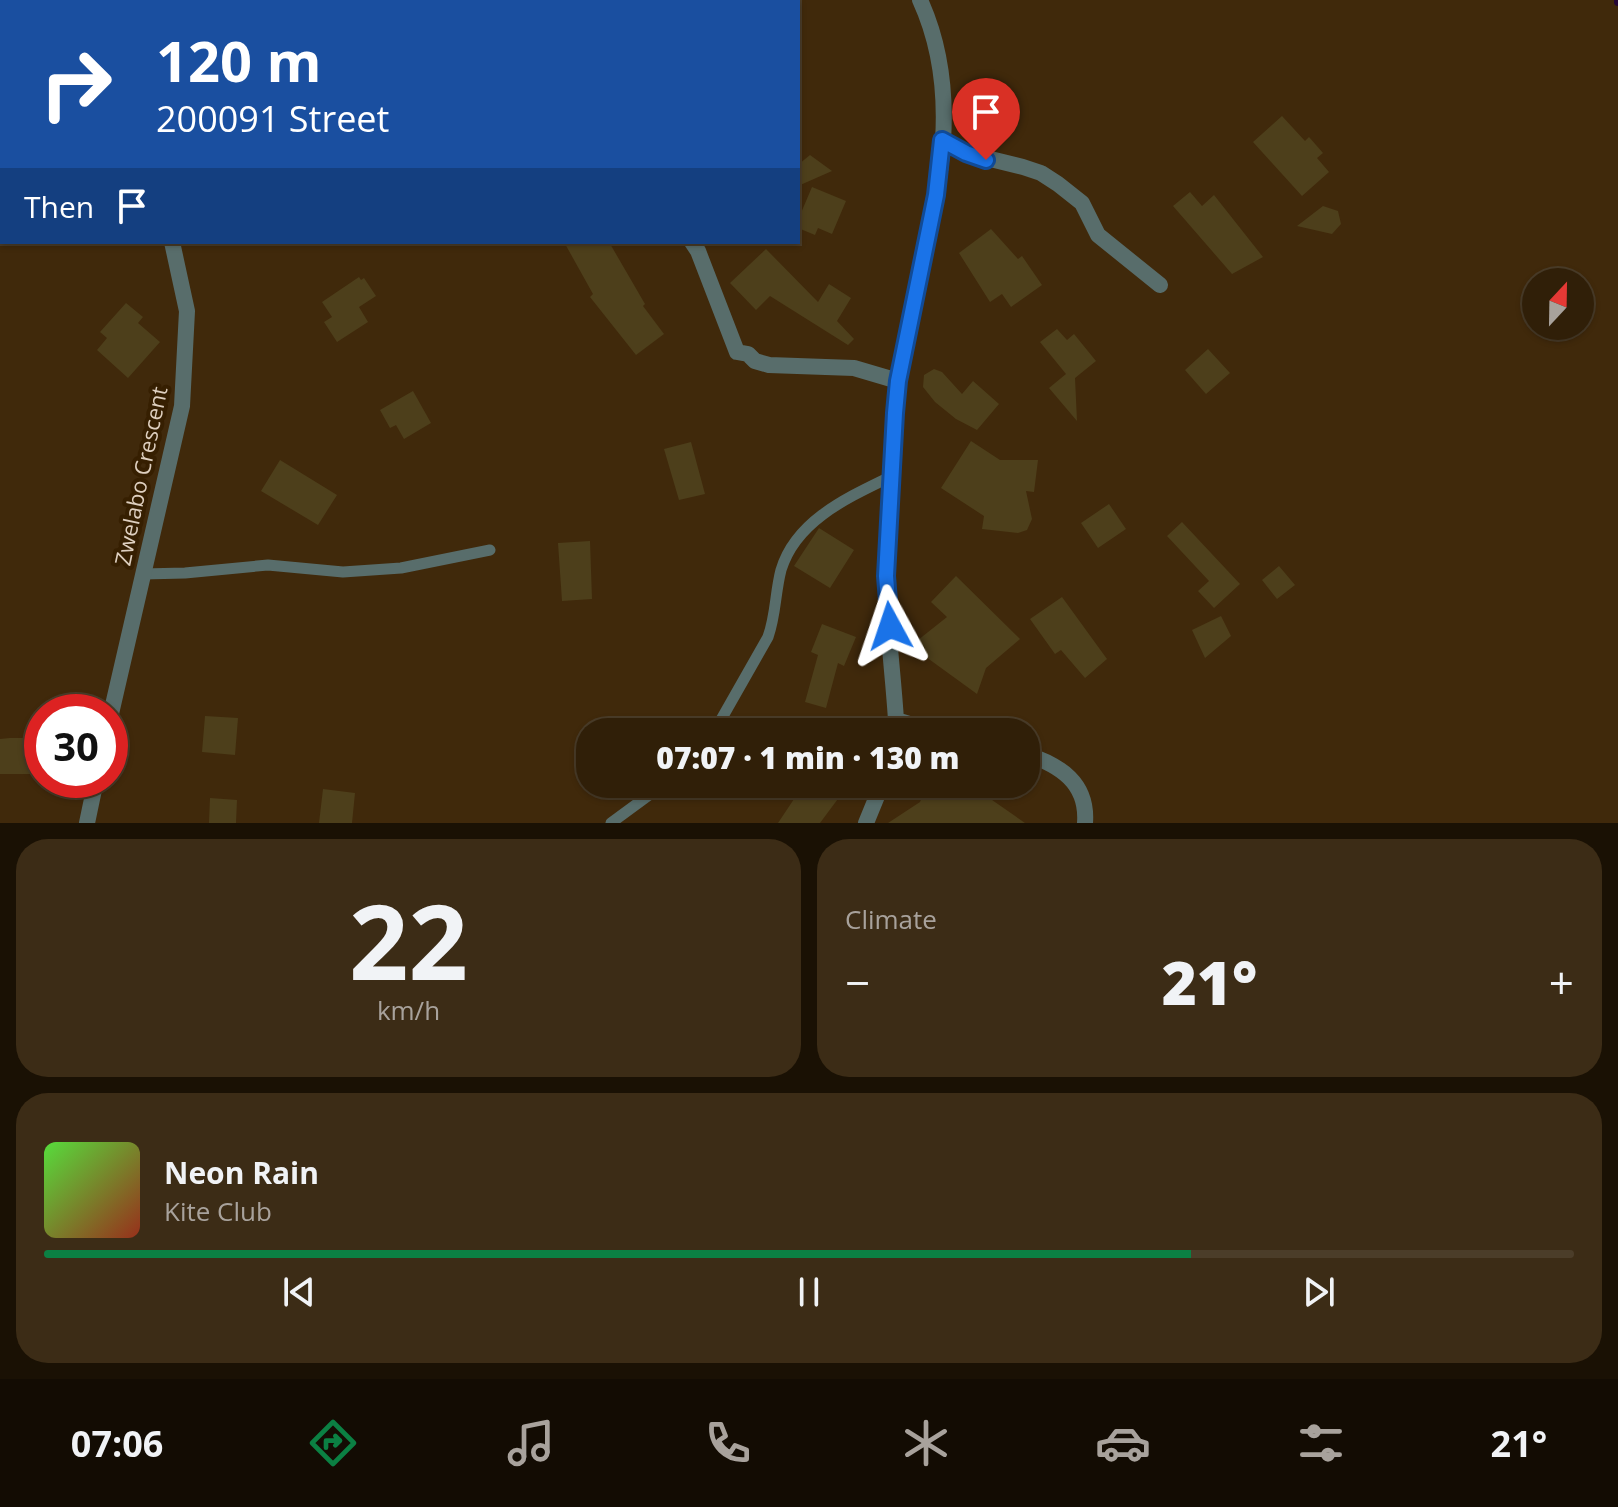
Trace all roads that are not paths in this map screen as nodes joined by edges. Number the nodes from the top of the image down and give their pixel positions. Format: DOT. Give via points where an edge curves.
graph roads {
  1 [pos="920,0"];
  2 [pos="942,140"];
  3 [pos="172,244"];
  4 [pos="693,244"];
  5 [pos="1160,285"];
  6 [pos="898,381"];
  7 [pos="892,476"];
  8 [pos="490,550"];
  9 [pos="143,574"];
  10 [pos="116,694"];
  11 [pos="722,718"];
  12 [pos="895,718"];
  13 [pos="1040,760"];
  14 [pos="92,798"];
  15 [pos="645,798"];
  16 [pos="876,798"];
  17 [pos="87,823"];
  18 [pos="611,823"];
  19 [pos="866,823"];
  20 [pos="1085,823"];
  1 -- 2 [label="street" via="939,56 945,100"];
  2 -- 5 [label="street" via="976,157 1041,173 1058,184 1082,203 1105,242"];
  2 -- 6 [label="street"];
  3 -- 9 [label="street, Zwelabo Crescent" via="187,311 182,406"];
  4 -- 6 [label="street" via="737,352 769,365 854,368"];
  6 -- 7 [label="street"];
  7 -- 11 [label="lane" via="821,515 787,554 768,637"];
  7 -- 12 [label="street" via="886,576"];
  8 -- 9 [label="lane" via="343,572 268,565"];
  9 -- 10 [label="street, Zwelabo Crescent"];
  13 -- 20 [label="street" via="1074,779 1086,809"];
  14 -- 17 [label="street"];
  15 -- 18 [label="lane"];
  16 -- 19 [label="street"];
}
